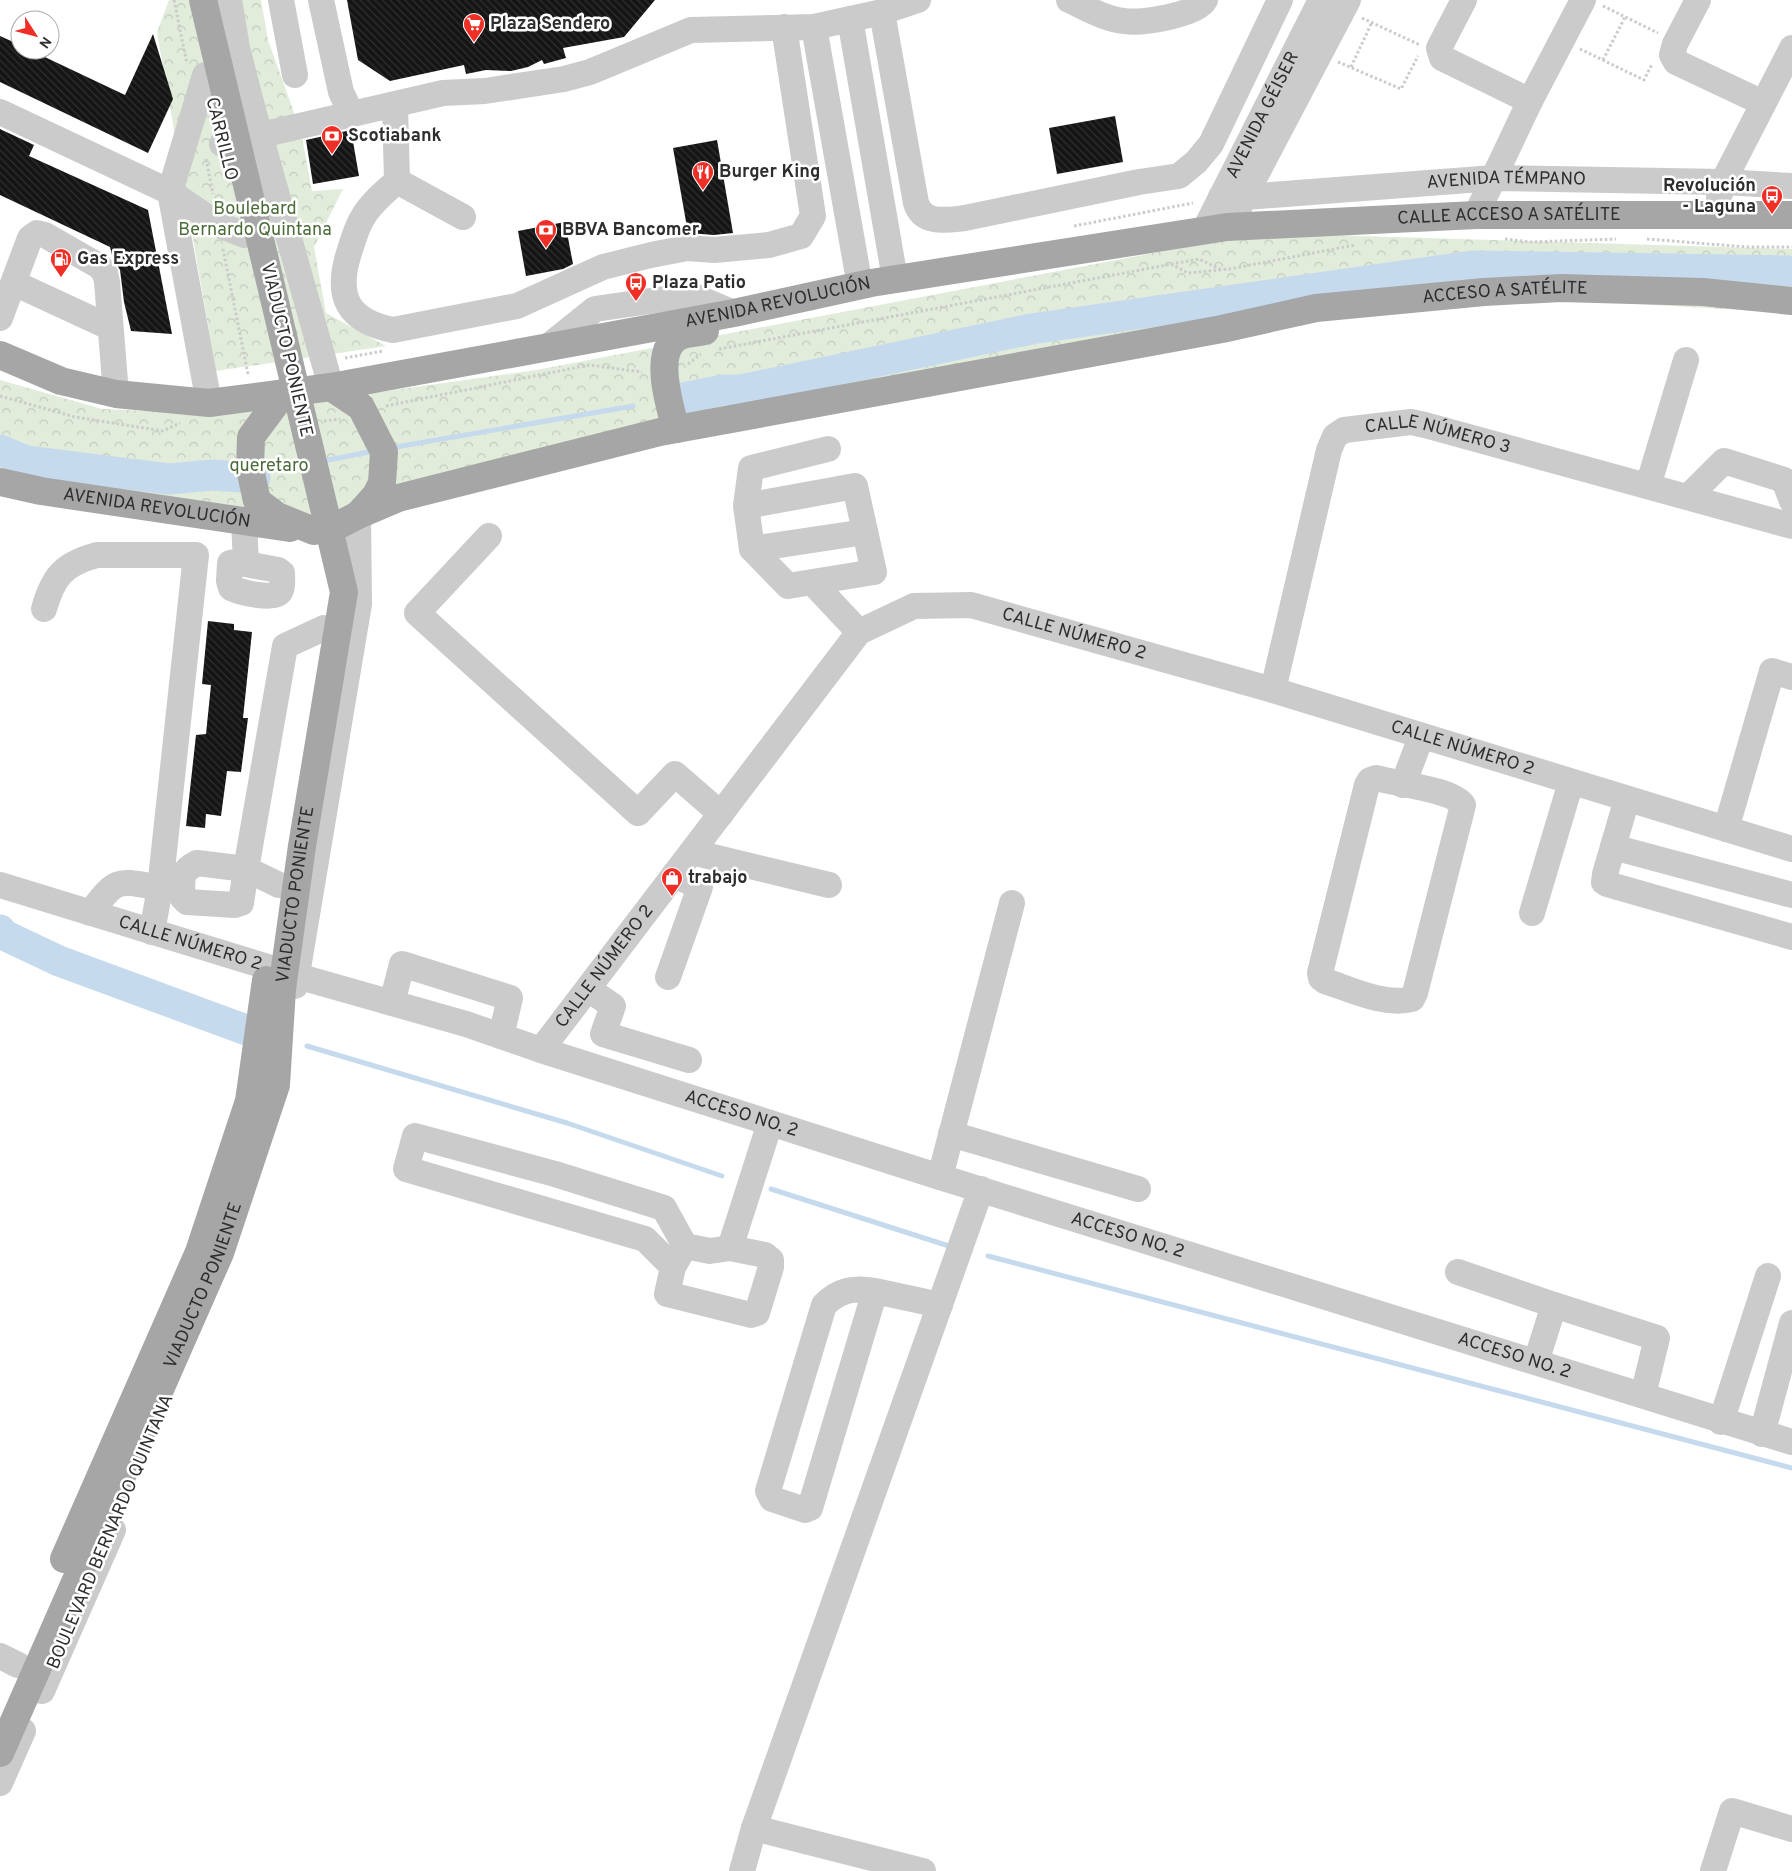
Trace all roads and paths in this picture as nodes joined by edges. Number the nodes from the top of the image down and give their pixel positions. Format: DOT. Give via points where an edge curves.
graph roads {
  1 [pos="174,0"];
  2 [pos="189,0"];
  3 [pos="203,0"];
  4 [pos="229,0"];
  5 [pos="281,0"];
  6 [pos="321,0"];
  7 [pos="918,0"];
  8 [pos="1069,0"];
  9 [pos="1205,0"];
  10 [pos="1280,0"];
  11 [pos="1464,0"];
  12 [pos="1698,0"];
  13 [pos="1591,2"];
  14 [pos="1338,3"];
  15 [pos="882,12"];
  16 [pos="1625,17"];
  17 [pos="850,19"];
  18 [pos="1372,22"];
  19 [pos="814,27"];
  20 [pos="784,28"];
  21 [pos="1562,41"];
  22 [pos="1792,48"];
  23 [pos="1432,52"];
  24 [pos="1663,59"];
  25 [pos="1603,60"];
  26 [pos="196,71"];
  27 [pos="295,75"];
  28 [pos="1530,101"];
  29 [pos="1762,103"];
  30 [pos="395,105"];
  31 [pos="0,112"];
  32 [pos="351,113"];
  33 [pos="259,134"];
  34 [pos="213,148"];
  35 [pos="1494,178"];
  36 [pos="397,181"];
  37 [pos="1723,182"];
  38 [pos="1792,186"];
  39 [pos="170,192"];
  40 [pos="1233,197"];
  41 [pos="1714,214"];
  42 [pos="1476,215"];
  43 [pos="1792,215"];
  44 [pos="463,217"];
  45 [pos="219,224"];
  46 [pos="1216,229"];
  47 [pos="245,235"];
  48 [pos="1504,239"];
  49 [pos="1618,239"];
  50 [pos="1646,239"];
  51 [pos="1358,244"];
  52 [pos="1792,247"];
  53 [pos="1170,264"];
  54 [pos="895,279"];
  55 [pos="14,284"];
  56 [pos="860,286"];
  57 [pos="784,301"];
  58 [pos="1792,301"];
  59 [pos="0,318"];
  60 [pos="109,327"];
  61 [pos="0,355"];
  62 [pos="1686,360"];
  63 [pos="248,374"];
  64 [pos="330,388"];
  65 [pos="116,394"];
  66 [pos="283,394"];
  67 [pos="209,403"];
  68 [pos="675,424"];
  69 [pos="828,449"];
  70 [pos="0,482"];
  71 [pos="1648,486"];
  72 [pos="1688,497"];
  73 [pos="1792,501"];
  74 [pos="746,506"];
  75 [pos="358,515"];
  76 [pos="244,521"];
  77 [pos="1792,526"];
  78 [pos="314,531"];
  79 [pos="865,532"];
  80 [pos="489,536"];
  81 [pos="752,549"];
  82 [pos="246,563"];
  83 [pos="813,584"];
  84 [pos="44,609"];
  85 [pos="324,628"];
  86 [pos="859,632"];
  87 [pos="1792,677"];
  88 [pos="1273,690"];
  89 [pos="1421,737"];
  90 [pos="1571,782"];
  91 [pos="1403,785"];
  92 [pos="1627,799"];
  93 [pos="721,814"];
  94 [pos="1726,829"];
  95 [pos="1614,846"];
  96 [pos="1792,849"];
  97 [pos="692,852"];
  98 [pos="674,875"];
  99 [pos="0,885"];
  100 [pos="279,885"];
  101 [pos="829,885"];
  102 [pos="160,888"];
  103 [pos="1792,895"];
  104 [pos="1012,903"];
  105 [pos="90,913"];
  106 [pos="1532,913"];
  107 [pos="152,932"];
  108 [pos="1792,937"];
  109 [pos="268,967"];
  110 [pos="668,977"];
  111 [pos="296,982"];
  112 [pos="588,990"];
  113 [pos="392,1003"];
  114 [pos="466,1024"];
  115 [pos="501,1036"];
  116 [pos="541,1050"];
  117 [pos="689,1060"];
  118 [pos="770,1123"];
  119 [pos="952,1134"];
  120 [pos="940,1177"];
  121 [pos="1138,1189"];
  122 [pos="981,1190"];
  123 [pos="730,1248"];
  124 [pos="679,1257"];
  125 [pos="1458,1272"];
  126 [pos="1768,1276"];
  127 [pos="874,1291"];
  128 [pos="1554,1304"];
  129 [pos="940,1305"];
  130 [pos="1792,1322"];
  131 [pos="1536,1362"];
  132 [pos="1785,1375"];
  133 [pos="1643,1395"];
  134 [pos="1721,1422"];
  135 [pos="1762,1434"];
  136 [pos="1792,1442"];
  137 [pos="9,1661"];
  138 [pos="0,1706"];
  139 [pos="0,1753"];
  140 [pos="0,1783"];
  141 [pos="754,1828"];
  142 [pos="1792,1829"];
  143 [pos="742,1871"];
  144 [pos="923,1871"];
  145 [pos="1712,1871"];
  1 -- 26 [label="path"];
  2 -- 26 [label="main road, CARRILLO"];
  3 -- 139 [label="main road, VIADUCTO PONIENTE" via="344,592 295,894 282,989 276,1085 220,1253"];
  4 -- 33 [label="street" via="236,48"];
  5 -- 27 [label="street"];
  6 -- 32 [label="street" via="341,92"];
  7 -- 15 [label="street"];
  8 -- 9 [label="street" via="1124,22 1191,10"];
  10 -- 15 [label="street" via="1212,144 1179,176 965,218 934,220 918,210"];
  11 -- 23 [label="street" via="1439,48"];
  12 -- 24 [label="street" via="1675,44"];
  13 -- 16 [label="path"];
  13 -- 21 [label="street"];
  14 -- 18 [label="path"];
  14 -- 40 [label="street, AVENIDA GÉISER"];
  15 -- 17 [label="street"];
  16 -- 24 [label="path" via="1666,37"];
  16 -- 25 [label="path"];
  17 -- 19 [label="street"];
  17 -- 54 [label="street"];
  18 -- 23 [label="path"];
  18 -- 23 [label="path" via="1351,67 1401,89"];
  19 -- 20 [label="street"];
  19 -- 56 [label="street"];
  20 -- 30 [label="street" via="691,30 590,72 564,79 443,93"];
  20 -- 36 [label="street" via="813,216 801,236 769,245 714,250 687,248 651,255 603,267 517,306 393,330 378,327 351,310 345,298 344,269 363,216"];
  21 -- 25 [label="path"];
  21 -- 28 [label="street"];
  22 -- 29 [label="street"];
  23 -- 28 [label="street"];
  24 -- 25 [label="path" via="1644,80"];
  24 -- 29 [label="street"];
  26 -- 34 [label="main road, CARRILLO"];
  26 -- 39 [label="street"];
  28 -- 35 [label="street"];
  29 -- 37 [label="street"];
  30 -- 32 [label="street"];
  30 -- 36 [label="street"];
  31 -- 39 [label="street"];
  32 -- 33 [label="street"];
  33 -- 34 [label="street"];
  33 -- 64 [label="street"];
  34 -- 45 [label="path"];
  34 -- 47 [label="main road, CARRILLO"];
  35 -- 37 [label="street, AVENIDA TÉMPANO"];
  35 -- 40 [label="street, AVENIDA TÉMPANO"];
  35 -- 42 [label="street"];
  36 -- 44 [label="street"];
  37 -- 38 [label="street, AVENIDA TÉMPANO"];
  37 -- 41 [label="street"];
  39 -- 45 [label="street"];
  39 -- 67 [label="street"];
  40 -- 46 [label="street, AVENIDA GÉISER"];
  41 -- 42 [label="main road, CALLE ACCESO A SATÉLITE"];
  41 -- 43 [label="main road, CALLE ACCESO A SATÉLITE"];
  42 -- 46 [label="main road, CALLE ACCESO A SATÉLITE"];
  45 -- 47 [label="street"];
  45 -- 63 [label="path"];
  46 -- 54 [label="main road, AVENIDA REVOLUCIÓN"];
  47 -- 66 [label="main road, CARRILLO"];
  48 -- 49 [label="path" via="1530,242"];
  50 -- 52 [label="path"];
  51 -- 53 [label="path" via="1230,269 1188,273"];
  54 -- 56 [label="main road, AVENIDA REVOLUCIÓN"];
  55 -- 59 [label="street"];
  55 -- 60 [label="street"];
  55 -- 60 [label="street" via="30,238 37,233 45,235 99,266 105,273"];
  56 -- 57 [label="main road, AVENIDA REVOLUCIÓN"];
  57 -- 64 [label="main road, AVENIDA REVOLUCIÓN"];
  57 -- 68 [label="main road" via="765,319 678,337 668,346 664,373"];
  58 -- 68 [label="main road, ACCESO A SATÉLITE" via="1703,292 1560,288 1316,308 1222,329"];
  60 -- 65 [label="street"];
  61 -- 65 [label="main road" via="61,380"];
  62 -- 71 [label="street"];
  64 -- 66 [label="main road"];
  64 -- 75 [label="main road" via="361,407 384,452 381,488"];
  65 -- 67 [label="main road"];
  66 -- 67 [label="main road"];
  66 -- 78 [label="main road" via="251,437 250,469 257,501 277,516"];
  68 -- 75 [label="main road" via="398,498"];
  69 -- 74 [label="street" via="751,468"];
  70 -- 76 [label="main road, AVENIDA REVOLUCIÓN"];
  71 -- 72 [label="street, CALLE NÚMERO 3"];
  71 -- 88 [label="street, CALLE NÚMERO 3" via="1411,422 1344,430 1335,436 1329,450"];
  72 -- 73 [label="street" via="1724,461 1784,480"];
  72 -- 77 [label="street, CALLE NÚMERO 3"];
  74 -- 79 [label="street" via="855,486"];
  74 -- 81 [label="street"];
  75 -- 78 [label="main road" via="333,528"];
  75 -- 111 [label="street, BOULEVARD BERNARDO QUINTANA" via="359,604"];
  76 -- 78 [label="main road, AVENIDA REVOLUCIÓN"];
  76 -- 82 [label="street"];
  78 -- 85 [label="main road, BOULEVARD BERNARDO QUINTANA" via="328,571 329,599"];
  79 -- 81 [label="street"];
  79 -- 83 [label="street" via="874,572"];
  80 -- 93 [label="street" via="417,613 638,813 675,774"];
  81 -- 83 [label="street" via="788,586"];
  83 -- 86 [label="street"];
  84 -- 102 [label="street" via="50,586 57,576 83,559 97,555 196,555"];
  85 -- 100 [label="main road, BOULEVARD BERNARDO QUINTANA"];
  85 -- 100 [label="street" via="285,646 246,869"];
  86 -- 88 [label="street, CALLE NÚMERO 2" via="914,606 971,605"];
  86 -- 93 [label="street, CALLE NÚMERO 2"];
  87 -- 94 [label="street" via="1772,672"];
  88 -- 89 [label="street, CALLE NÚMERO 2"];
  89 -- 90 [label="street, CALLE NÚMERO 2"];
  89 -- 91 [label="street"];
  90 -- 92 [label="street, CALLE NÚMERO 2"];
  90 -- 106 [label="street"];
  91 -- 91 [label="street" via="1376,778 1367,785 1320,973 1321,978 1333,984 1405,1001 1412,1000 1415,993 1464,805 1459,799 1439,792"];
  92 -- 94 [label="street, CALLE NÚMERO 2"];
  92 -- 95 [label="street"];
  93 -- 97 [label="street, CALLE NÚMERO 2"];
  94 -- 96 [label="street, CALLE NÚMERO 2"];
  95 -- 103 [label="street"];
  95 -- 108 [label="street" via="1604,878 1611,887"];
  97 -- 98 [label="street, CALLE NÚMERO 2"];
  97 -- 101 [label="street"];
  98 -- 110 [label="street" via="700,887"];
  98 -- 112 [label="street, CALLE NÚMERO 2"];
  99 -- 105 [label="street, CALLE NÚMERO 2"];
  100 -- 109 [label="main road, BOULEVARD BERNARDO QUINTANA"];
  102 -- 105 [label="street" via="122,881 111,886"];
  102 -- 107 [label="street"];
  104 -- 119 [label="street"];
  105 -- 107 [label="street, CALLE NÚMERO 2"];
  107 -- 109 [label="street, CALLE NÚMERO 2"];
  109 -- 111 [label="street, CALLE NÚMERO 2"];
  109 -- 137 [label="main road, BOULEVARD BERNARDO QUINTANA" via="249,1101 199,1252"];
  111 -- 113 [label="street, CALLE NÚMERO 2"];
  111 -- 140 [label="street, BOULEVARD BERNARDO QUINTANA" via="285,1072 250,1196 197,1333 80,1607"];
  112 -- 116 [label="street, CALLE NÚMERO 2"];
  112 -- 117 [label="street" via="613,1006 602,1034"];
  113 -- 114 [label="street, CALLE NÚMERO 2"];
  113 -- 115 [label="street" via="402,964 510,998"];
  114 -- 115 [label="street, ACCESO NO. 2"];
  115 -- 116 [label="street, ACCESO NO. 2"];
  116 -- 118 [label="street, ACCESO NO. 2"];
  118 -- 120 [label="street, ACCESO NO. 2"];
  118 -- 123 [label="street"];
  119 -- 120 [label="street"];
  119 -- 121 [label="street"];
  120 -- 122 [label="street, ACCESO NO. 2"];
  122 -- 129 [label="street"];
  122 -- 131 [label="street, ACCESO NO. 2"];
  123 -- 124 [label="street"];
  123 -- 124 [label="street" via="766,1255 771,1260 757,1313 751,1315 667,1294"];
  124 -- 124 [label="street" via="644,1238 406,1169 415,1136 664,1208"];
  125 -- 128 [label="street"];
  126 -- 134 [label="street"];
  127 -- 127 [label="street" via="844,1290 824,1305 768,1491 772,1499 805,1510 810,1508"];
  127 -- 129 [label="street"];
  128 -- 131 [label="street"];
  128 -- 133 [label="street" via="1657,1338"];
  129 -- 141 [label="street"];
  130 -- 132 [label="street"];
  131 -- 133 [label="street, ACCESO NO. 2"];
  132 -- 135 [label="street"];
  133 -- 134 [label="street, ACCESO NO. 2"];
  134 -- 135 [label="street, ACCESO NO. 2"];
  135 -- 136 [label="street, ACCESO NO. 2"];
  137 -- 138 [label="main road, BOULEVARD BERNARDO QUINTANA"];
  141 -- 143 [label="street"];
  141 -- 144 [label="street"];
  142 -- 145 [label="street" via="1732,1811"];
}
